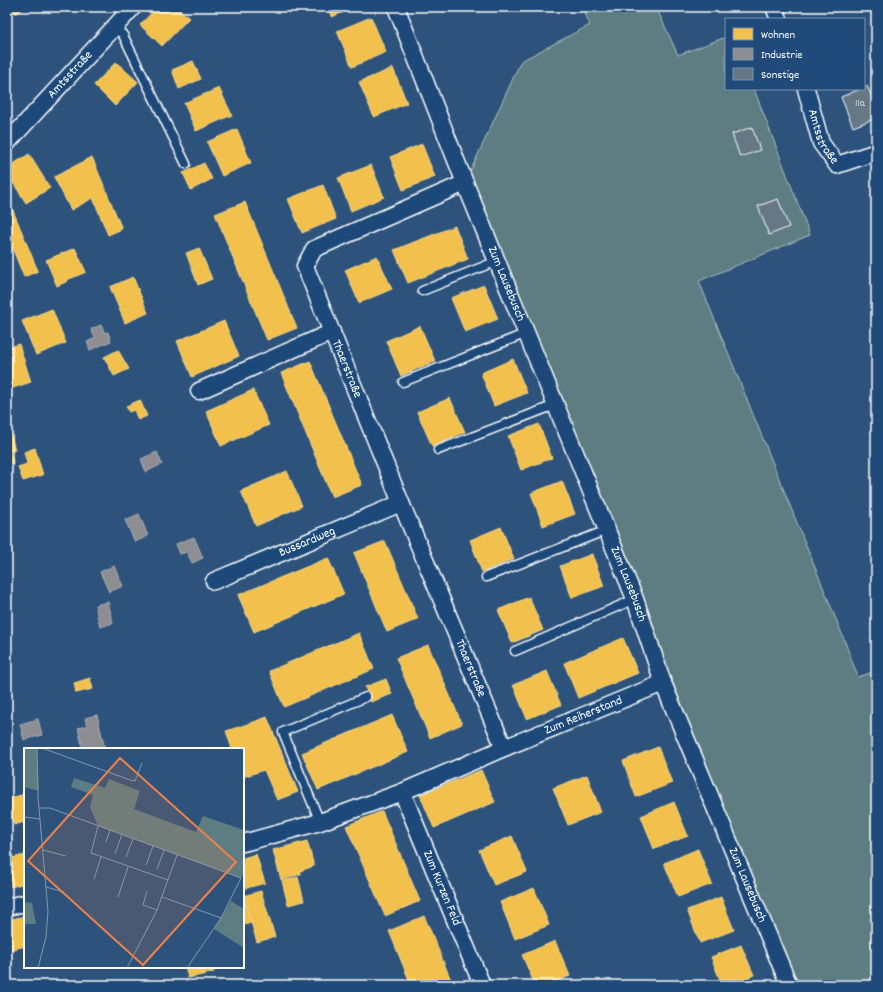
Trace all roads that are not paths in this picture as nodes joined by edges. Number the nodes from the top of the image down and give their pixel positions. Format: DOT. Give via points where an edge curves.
graph roads {
  1 [pos="133,7"];
  2 [pos="396,7"];
  3 [pos="774,7"];
  4 [pos="779,18"];
  5 [pos="115,27"];
  6 [pos="806,90"];
  7 [pos="7,143"];
  8 [pos="876,152"];
  9 [pos="186,164"];
  10 [pos="466,183"];
  11 [pos="497,261"];
  12 [pos="422,291"];
  13 [pos="332,332"];
  14 [pos="527,333"];
  15 [pos="403,382"];
  16 [pos="199,390"];
  17 [pos="555,405"];
  18 [pos="438,450"];
  19 [pos="401,502"];
  20 [pos="607,530"];
  21 [pos="486,577"];
  22 [pos="214,581"];
  23 [pos="635,599"];
  24 [pos="515,651"];
  25 [pos="663,683"];
  26 [pos="366,697"];
  27 [pos="504,748"];
  28 [pos="402,792"];
  29 [pos="320,822"];
  30 [pos="244,843"];
  31 [pos="24,902"];
  32 [pos="7,907"];
  33 [pos="482,985"];
  34 [pos="789,985"];
  1 -- 5 [label="street, Amtsstraße"];
  2 -- 10 [label="street"];
  3 -- 4 [label="street"];
  5 -- 7 [label="street, Amtsstraße"];
  5 -- 9 [label="lane" via="123,35"];
  6 -- 8 [label="street, Amtsstraße" via="821,143 837,165"];
  10 -- 11 [label="street, Zum Lausebusch"];
  10 -- 13 [label="street, Thaerstraße" via="314,249 305,266"];
  11 -- 12 [label="lane"];
  11 -- 14 [label="street, Zum Lausebusch"];
  13 -- 16 [label="street, Thaerstraße"];
  13 -- 19 [label="street, Thaerstraße"];
  14 -- 15 [label="lane"];
  14 -- 17 [label="street, Zum Lausebusch"];
  17 -- 18 [label="lane"];
  17 -- 20 [label="street, Zum Lausebusch"];
  19 -- 22 [label="street, Bussardweg"];
  19 -- 27 [label="street, Thaerstraße"];
  20 -- 21 [label="lane"];
  20 -- 23 [label="street, Zum Lausebusch"];
  23 -- 24 [label="lane"];
  23 -- 25 [label="street, Zum Lausebusch"];
  25 -- 27 [label="street, Zum Reiherstand"];
  25 -- 34 [label="street, Zum Lausebusch"];
  26 -- 29 [label="lane" via="283,732"];
  27 -- 28 [label="street"];
  28 -- 29 [label="street"];
  28 -- 33 [label="street, Zum Kurzen Feld"];
  29 -- 30 [label="street"];
  31 -- 32 [label="street"];
}
